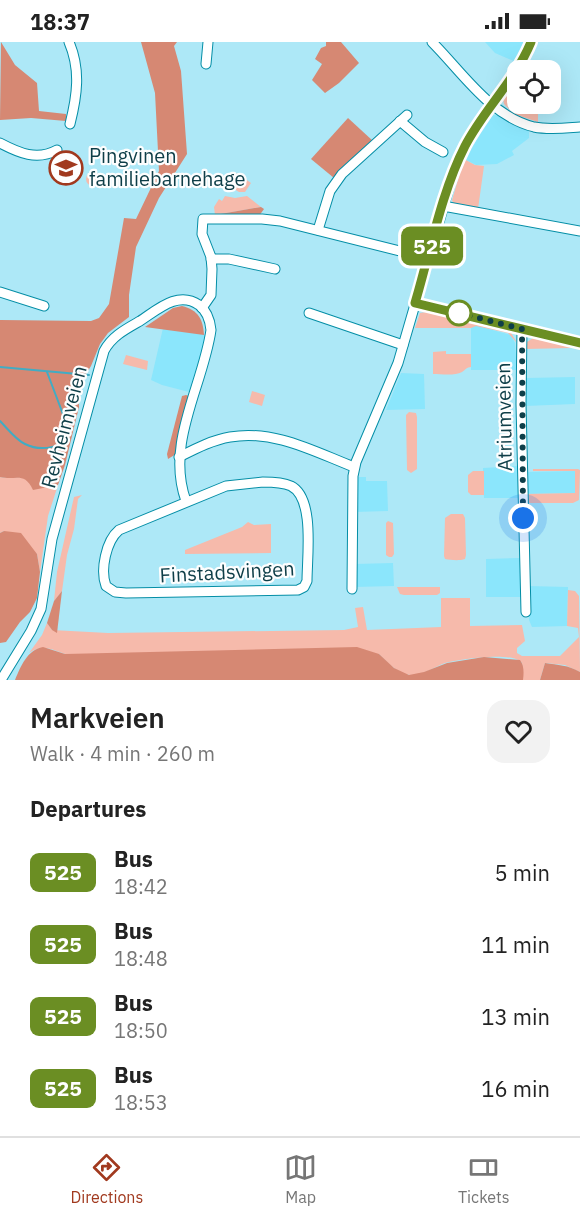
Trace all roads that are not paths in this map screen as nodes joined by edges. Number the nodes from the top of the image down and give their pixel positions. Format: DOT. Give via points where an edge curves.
graph roads {
  1 [pos="69,42"];
  2 [pos="208,42"];
  3 [pos="432,42"];
  4 [pos="531,42"];
  5 [pos="206,64"];
  6 [pos="492,104"];
  7 [pos="70,124"];
  8 [pos="580,127"];
  9 [pos="0,143"];
  10 [pos="57,150"];
  11 [pos="443,152"];
  12 [pos="443,206"];
  13 [pos="318,230"];
  14 [pos="580,231"];
  15 [pos="428,258"];
  16 [pos="211,259"];
  17 [pos="275,269"];
  18 [pos="0,292"];
  19 [pos="415,303"];
  20 [pos="44,306"];
  21 [pos="202,308"];
  22 [pos="309,312"];
  23 [pos="522,329"];
  24 [pos="580,343"];
  25 [pos="403,345"];
  26 [pos="179,457"];
  27 [pos="354,467"];
  28 [pos="186,501"];
  29 [pos="352,589"];
  30 [pos="526,612"];
  31 [pos="11,661"];
  32 [pos="0,669"];
  33 [pos="1,680"];
  1 -- 7 [label="street" via="78,79"];
  2 -- 5 [label="street"];
  3 -- 6 [label="street"];
  4 -- 6 [label="street" via="519,67"];
  6 -- 8 [label="street" via="533,126"];
  6 -- 12 [label="street" via="464,147"];
  9 -- 10 [label="street" via="36,156"];
  11 -- 13 [label="street" via="425,142 403,118 342,174 330,191"];
  12 -- 14 [label="street"];
  12 -- 15 [label="street"];
  13 -- 15 [label="street"];
  13 -- 16 [label="street" via="268,219 203,219 201,234"];
  15 -- 19 [label="street"];
  16 -- 17 [label="street"];
  16 -- 21 [label="street" via="211,295"];
  18 -- 20 [label="street"];
  19 -- 23 [label="street"];
  19 -- 25 [label="street"];
  21 -- 26 [label="street" via="211,324 208,345"];
  21 -- 31 [label="street, Revheimveien" via="187,300 170,302 116,336 106,347 56,526 41,609"];
  22 -- 25 [label="street"];
  23 -- 24 [label="street"];
  23 -- 30 [label="street, Atriumveien"];
  25 -- 27 [label="street"];
  26 -- 27 [label="street" via="218,440 257,436 287,441"];
  26 -- 28 [label="street"];
  27 -- 29 [label="street"];
  28 -- 28 [label="street, Finstadsvingen" via="237,483 278,482 293,487 303,496 307,510 304,587 122,593 107,587 106,556 117,531"];
  31 -- 32 [label="street, Revheimveien"];
  31 -- 33 [label="street, Revheimveien"];
}
